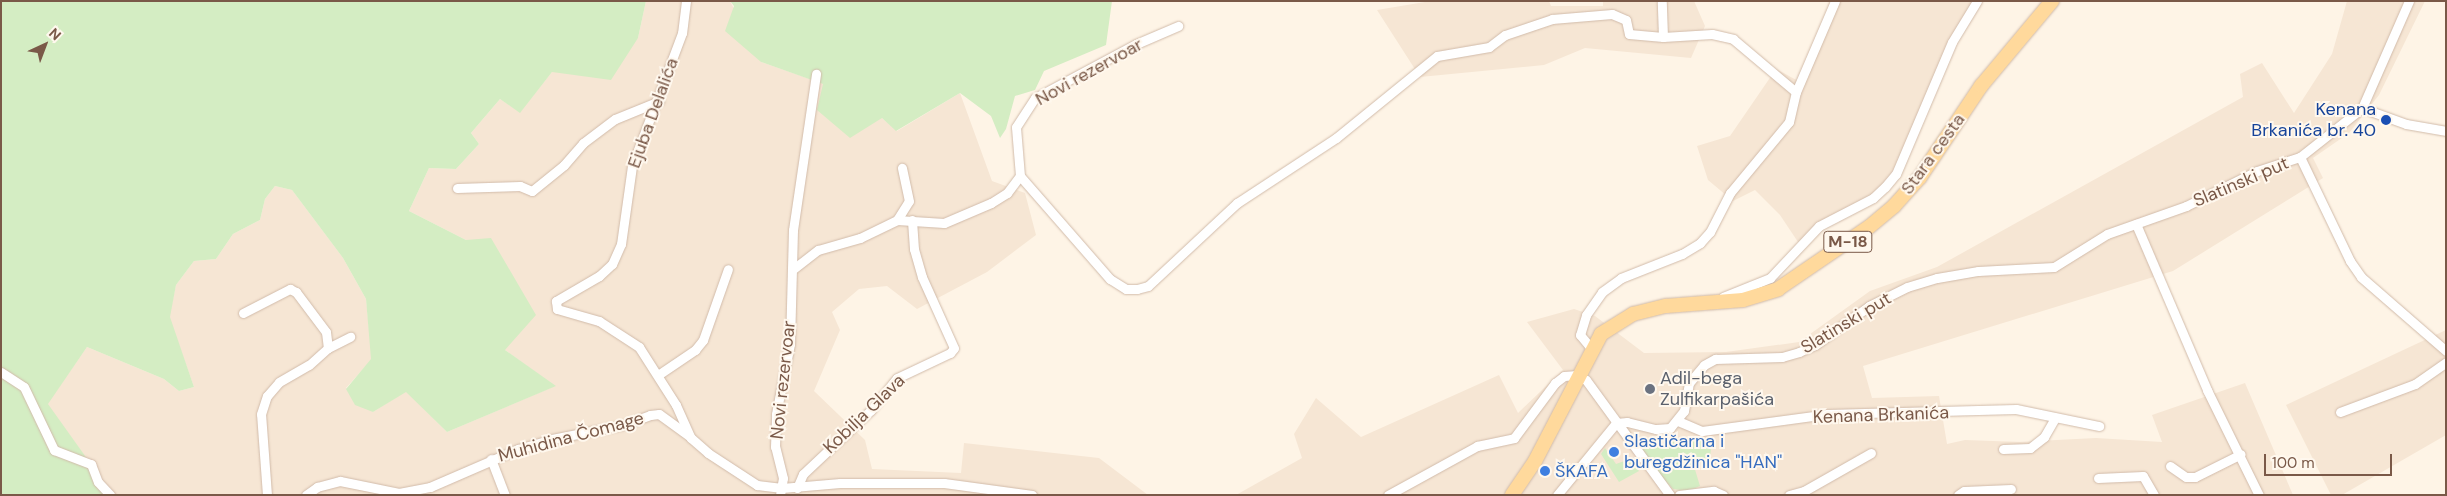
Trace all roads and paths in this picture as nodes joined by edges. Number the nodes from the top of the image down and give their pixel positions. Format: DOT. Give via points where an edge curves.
graph roads {
  1 [pos="686,1"];
  2 [pos="1834,1"];
  3 [pos="1977,1"];
  4 [pos="2052,1"];
  5 [pos="2409,1"];
  6 [pos="1662,2"];
  7 [pos="1178,26"];
  8 [pos="1663,37"];
  9 [pos="816,74"];
  10 [pos="1796,92"];
  11 [pos="659,101"];
  12 [pos="2362,108"];
  13 [pos="2446,131"];
  14 [pos="2300,157"];
  15 [pos="902,168"];
  16 [pos="1020,176"];
  17 [pos="457,188"];
  18 [pos="897,220"];
  19 [pos="912,220"];
  20 [pos="2136,224"];
  21 [pos="728,269"];
  22 [pos="792,270"];
  23 [pos="1704,305"];
  24 [pos="243,313"];
  25 [pos="350,337"];
  26 [pos="328,348"];
  27 [pos="1592,348"];
  28 [pos="2446,351"];
  29 [pos="2446,362"];
  30 [pos="1,372"];
  31 [pos="658,374"];
  32 [pos="1578,375"];
  33 [pos="2340,412"];
  34 [pos="2055,418"];
  35 [pos="1678,421"];
  36 [pos="1616,423"];
  37 [pos="2099,426"];
  38 [pos="691,438"];
  39 [pos="2003,449"];
  40 [pos="1872,453"];
  41 [pos="2241,454"];
  42 [pos="491,459"];
  43 [pos="2170,466"];
  44 [pos="2098,478"];
  45 [pos="797,488"];
  46 [pos="2011,489"];
  47 [pos="781,492"];
  48 [pos="110,495"];
  49 [pos="267,495"];
  50 [pos="306,495"];
  51 [pos="505,495"];
  52 [pos="1032,495"];
  53 [pos="1388,495"];
  54 [pos="1512,495"];
  55 [pos="1557,495"];
  56 [pos="1670,495"];
  57 [pos="1679,495"];
  58 [pos="1723,495"];
  59 [pos="1789,495"];
  60 [pos="1958,495"];
  61 [pos="2154,495"];
  62 [pos="2259,495"];
  1 -- 11 [label="street, Ejuba Delalića" via="682,33"];
  2 -- 10 [label="street"];
  3 -- 23 [label="street, Stara cesta" via="1952,42 1896,174 1885,187 1873,198 1819,226 1770,278"];
  4 -- 23 [label="main road, Stara cesta / M-18" via="2006,53 1920,177 1894,206 1778,289 1743,300"];
  5 -- 12 [label="street, Slatinski put"];
  6 -- 8 [label="street"];
  7 -- 16 [label="street, Novi rezervoar" via="1136,44 1035,98 1016,127"];
  8 -- 10 [label="street" via="1712,34 1733,38"];
  8 -- 16 [label="street" via="1629,34 1626,20 1612,14 1552,18 1506,35 1489,47 1437,56 1336,138 1237,203 1148,286 1137,289 1126,289 1110,279"];
  9 -- 22 [label="street, Novi rezervoar" via="793,230"];
  10 -- 27 [label="street" via="1789,122 1730,193 1710,232 1700,243 1682,254 1621,278 1602,292 1586,315 1580,335"];
  11 -- 17 [label="street" via="615,119 583,143 564,165 532,190 520,186"];
  11 -- 31 [label="street, Ejuba Delalića" via="632,166 621,244 612,264 555,304 562,312 599,321 628,337"];
  12 -- 13 [label="street" via="2406,124"];
  12 -- 14 [label="street, Slatinski put"];
  14 -- 20 [label="street, Slatinski put" via="2257,171 2186,206"];
  14 -- 28 [label="street" via="2350,261 2362,277"];
  15 -- 18 [label="street" via="909,201"];
  16 -- 19 [label="street" via="1007,193 991,203 944,223"];
  18 -- 19 [label="street"];
  18 -- 22 [label="street" via="860,238 818,250"];
  19 -- 45 [label="street, Kobilja Glava" via="914,249 922,277 954,348 950,353 897,378 871,410 803,474"];
  20 -- 35 [label="street, Slatinski put" via="2107,234 2054,267 1978,272 1906,287 1869,306 1816,345 1799,352 1782,357 1714,360 1704,365 1689,383 1684,411"];
  20 -- 41 [label="street" via="2207,390"];
  21 -- 31 [label="street" via="703,340 695,350"];
  22 -- 47 [label="street, Novi rezervoar" via="790,344 776,414"];
  23 -- 27 [label="main road, Stara cesta / M-18" via="1666,306 1633,314 1601,334"];
  24 -- 26 [label="street" via="290,289 326,332"];
  25 -- 26 [label="street"];
  26 -- 49 [label="street" via="309,365 280,382 267,396 261,414"];
  27 -- 32 [label="main road, Stara cesta / M-18"];
  29 -- 33 [label="street" via="2415,384"];
  30 -- 48 [label="street" via="24,387 54,450 91,464 98,482"];
  31 -- 38 [label="street, Ejuba Delalića"];
  32 -- 36 [label="street" via="1586,380"];
  32 -- 53 [label="street" via="1564,376 1555,383 1514,438 1477,446"];
  32 -- 54 [label="main road, M-18" via="1535,461"];
  34 -- 35 [label="street, Kenana Brkanića" via="2016,410 1866,411 1702,431"];
  34 -- 37 [label="street, Kenana Brkanića"];
  34 -- 39 [label="street" via="2044,437 2030,448"];
  35 -- 36 [label="street" via="1670,428 1656,430 1627,422"];
  36 -- 55 [label="street"];
  36 -- 56 [label="street"];
  38 -- 42 [label="street, Muhidina Čomage" via="659,414 623,425 552,438"];
  38 -- 47 [label="street, Ejuba Delalića" via="708,454 757,485"];
  40 -- 59 [label="street"];
  41 -- 43 [label="street" via="2195,477 2186,477"];
  41 -- 62 [label="street"];
  42 -- 50 [label="street, Muhidina Čomage" via="430,487 399,493 340,480 317,486"];
  42 -- 51 [label="street"];
  44 -- 61 [label="street" via="2143,476"];
  45 -- 47 [label="street, Kobilja Glava"];
  45 -- 52 [label="street, Kobilja Glava" via="840,483 944,483"];
  46 -- 60 [label="street" via="1964,490"];
  57 -- 58 [label="street" via="1706,491"];
}
